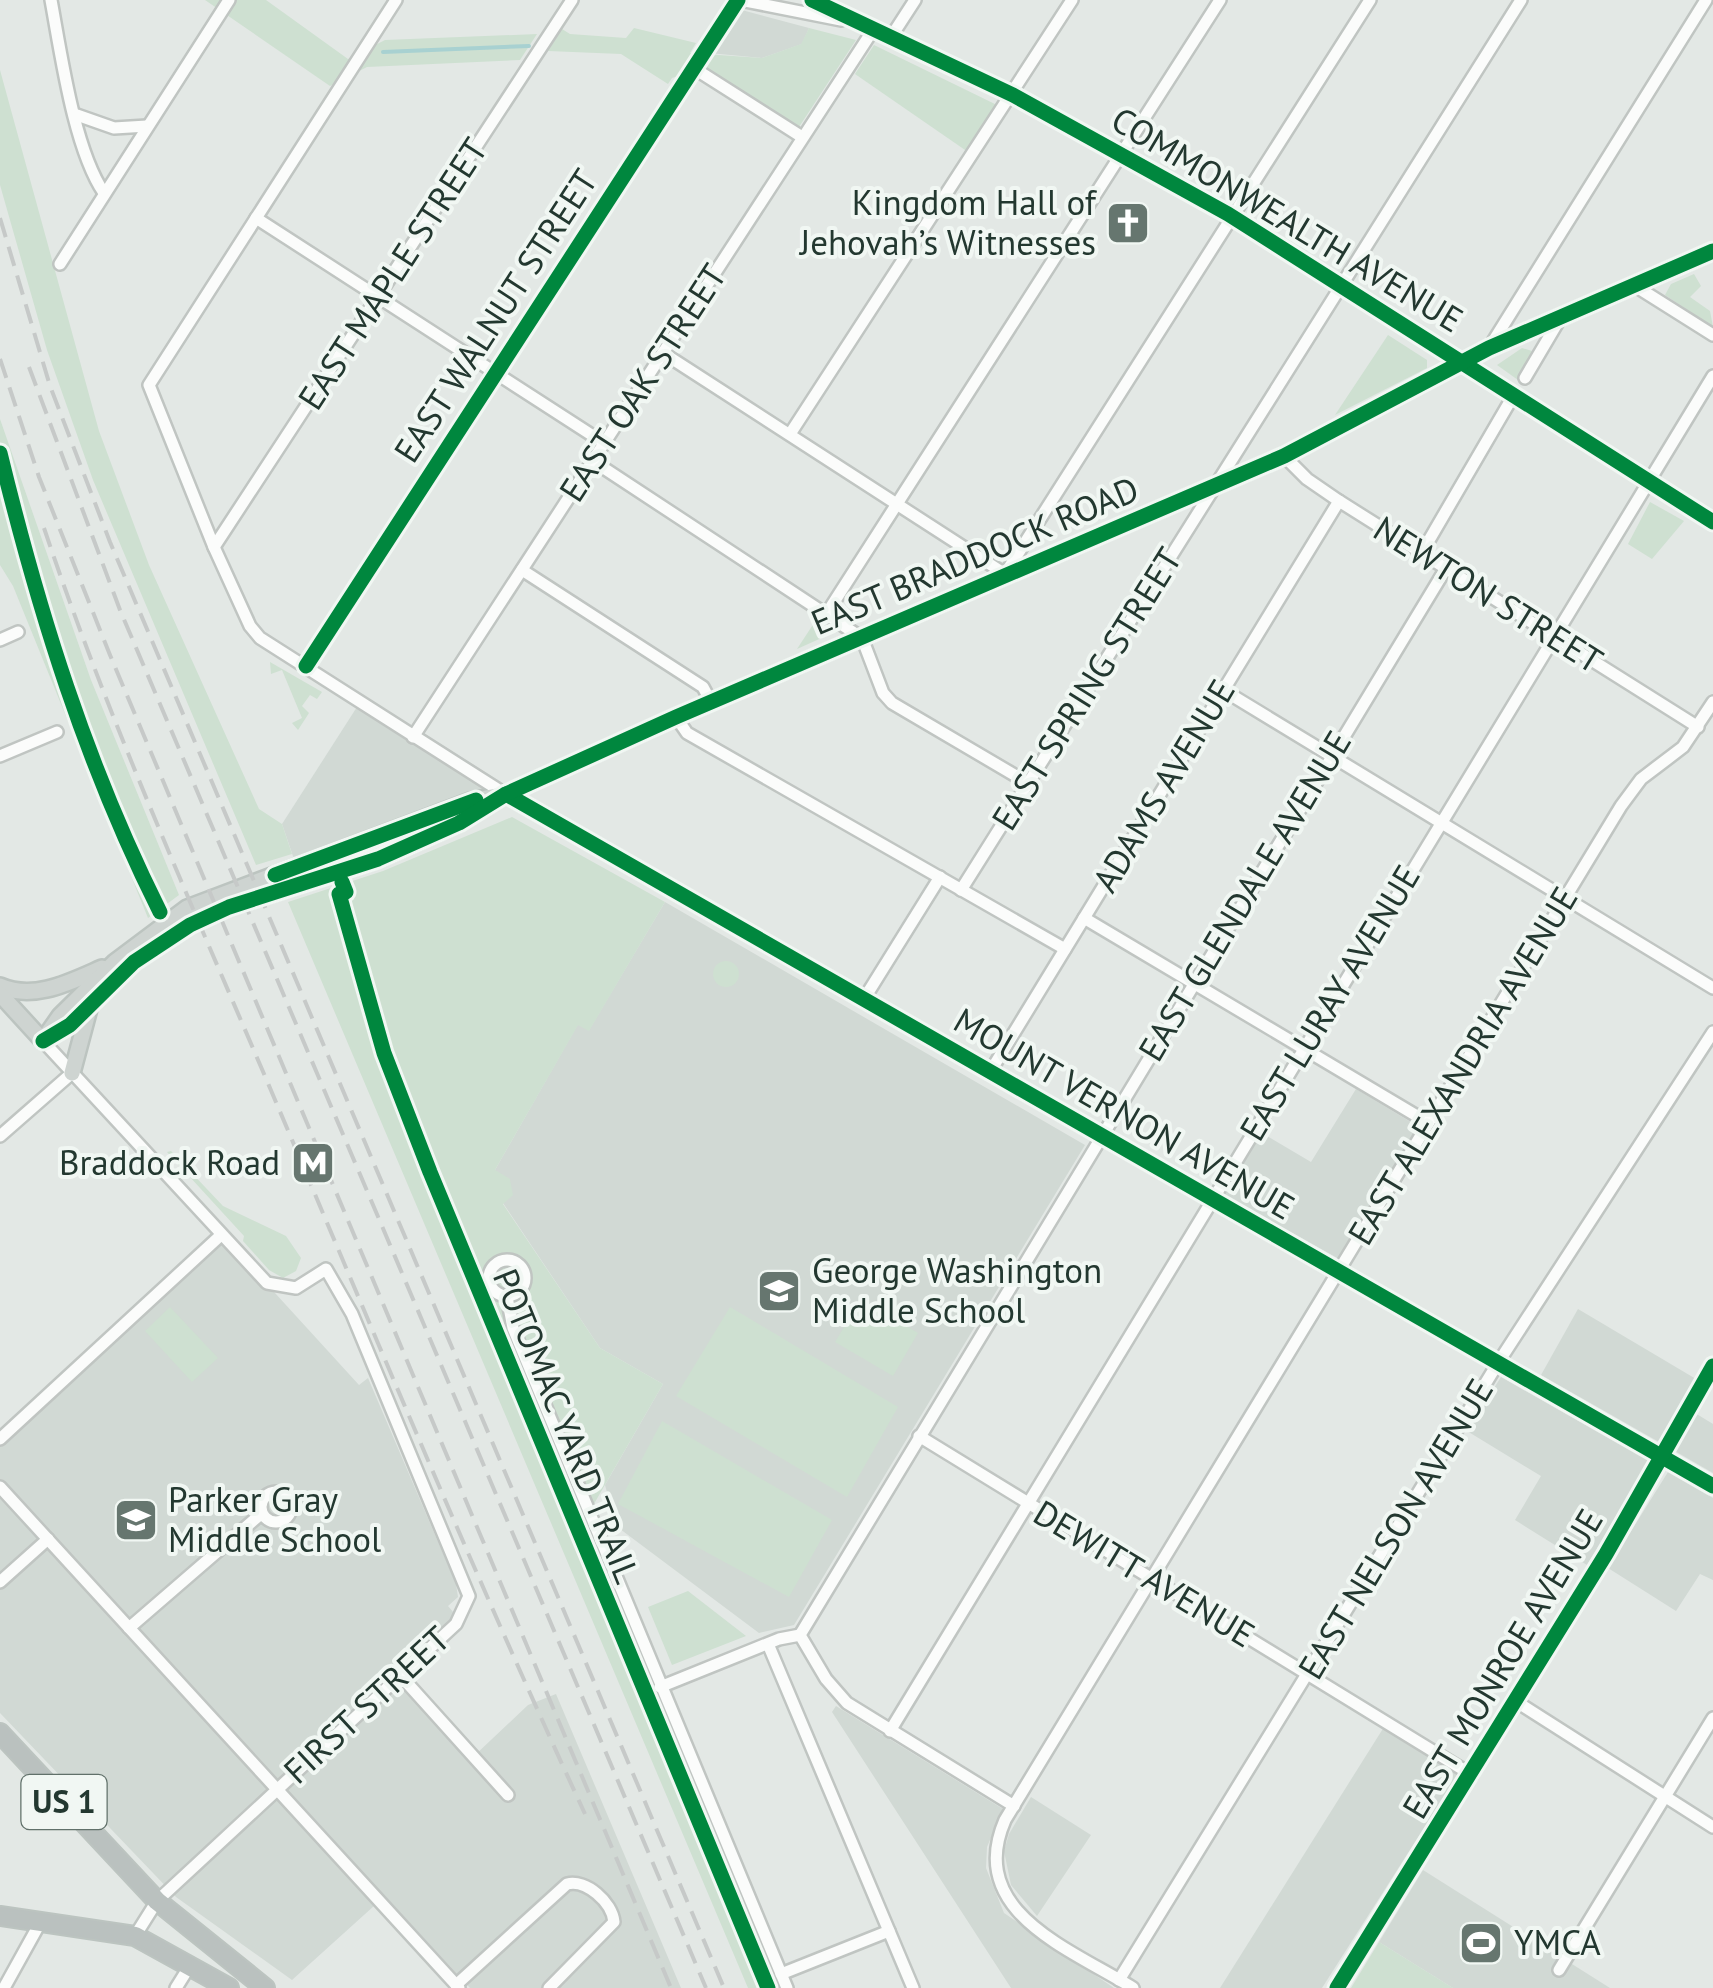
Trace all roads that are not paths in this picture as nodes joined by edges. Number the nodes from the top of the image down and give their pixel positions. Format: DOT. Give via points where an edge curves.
graph roads {
  1 [pos="51,0"];
  2 [pos="229,0"];
  3 [pos="396,0"];
  4 [pos="572,0"];
  5 [pos="739,0"];
  6 [pos="812,0"];
  7 [pos="915,0"];
  8 [pos="1072,0"];
  9 [pos="1220,0"];
  10 [pos="1370,0"];
  11 [pos="1521,0"];
  12 [pos="1706,0"];
  13 [pos="850,22"];
  14 [pos="873,30"];
  15 [pos="891,37"];
  16 [pos="692,67"];
  17 [pos="1013,95"];
  18 [pos="77,114"];
  19 [pos="147,126"];
  20 [pos="802,136"];
  21 [pos="1124,154"];
  22 [pos="104,193"];
  23 [pos="256,218"];
  24 [pos="1234,218"];
  25 [pos="1713,251"];
  26 [pos="60,264"];
  27 [pos="1632,284"];
  28 [pos="1342,286"];
  29 [pos="378,296"];
  30 [pos="1562,314"];
  31 [pos="1713,335"];
  32 [pos="1490,348"];
  33 [pos="662,353"];
  34 [pos="1463,363"];
  35 [pos="495,374"];
  36 [pos="1713,376"];
  37 [pos="1525,378"];
  38 [pos="1512,398"];
  39 [pos="790,434"];
  40 [pos="604,442"];
  41 [pos="1284,456"];
  42 [pos="593,461"];
  43 [pos="1647,482"];
  44 [pos="1213,487"];
  45 [pos="1340,501"];
  46 [pos="898,505"];
  47 [pos="1713,522"];
  48 [pos="214,547"];
  49 [pos="1421,554"];
  50 [pos="522,570"];
  51 [pos="1445,570"];
  52 [pos="1005,574"];
  53 [pos="827,613"];
  54 [pos="18,632"];
  55 [pos="1552,636"];
  56 [pos="862,638"];
  57 [pos="0,640"];
  58 [pos="306,666"];
  59 [pos="1223,690"];
  60 [pos="711,702"];
  61 [pos="1713,702"];
  62 [pos="676,717"];
  63 [pos="1698,727"];
  64 [pos="57,732"];
  65 [pos="414,737"];
  66 [pos="0,756"];
  67 [pos="1330,756"];
  68 [pos="1028,783"];
  69 [pos="506,794"];
  70 [pos="1440,822"];
  71 [pos="940,878"];
  72 [pos="961,890"];
  73 [pos="1564,897"];
  74 [pos="1084,918"];
  75 [pos="1064,949"];
  76 [pos="114,962"];
  77 [pos="1192,983"];
  78 [pos="0,986"];
  79 [pos="1713,988"];
  80 [pos="0,994"];
  81 [pos="864,998"];
  82 [pos="95,999"];
  83 [pos="1713,1032"];
  84 [pos="43,1041"];
  85 [pos="1302,1050"];
  86 [pos="990,1072"];
  87 [pos="72,1073"];
  88 [pos="1427,1122"];
  89 [pos="0,1136"];
  90 [pos="1100,1136"];
  91 [pos="1212,1199"];
  92 [pos="221,1235"];
  93 [pos="1340,1272"];
  94 [pos="506,1297"];
  95 [pos="1498,1363"];
  96 [pos="1713,1366"];
  97 [pos="918,1436"];
  98 [pos="0,1439"];
  99 [pos="1660,1456"];
  100 [pos="1713,1486"];
  101 [pos="0,1487"];
  102 [pos="1029,1503"];
  103 [pos="262,1514"];
  104 [pos="48,1539"];
  105 [pos="1153,1580"];
  106 [pos="0,1582"];
  107 [pos="129,1628"];
  108 [pos="802,1639"];
  109 [pos="768,1644"];
  110 [pos="1308,1674"];
  111 [pos="400,1675"];
  112 [pos="660,1687"];
  113 [pos="1516,1702"];
  114 [pos="1713,1718"];
  115 [pos="890,1731"];
  116 [pos="1,1737"];
  117 [pos="1472,1775"];
  118 [pos="276,1789"];
  119 [pos="508,1795"];
  120 [pos="1666,1796"];
  121 [pos="1014,1806"];
  122 [pos="1713,1827"];
  123 [pos="157,1901"];
  124 [pos="0,1916"];
  125 [pos="40,1923"];
  126 [pos="888,1931"];
  127 [pos="135,1936"];
  128 [pos="191,1964"];
  129 [pos="1559,1970"];
  130 [pos="782,1974"];
  131 [pos="1120,1980"];
  132 [pos="458,1987"];
  133 [pos="4,1988"];
  134 [pos="176,1988"];
  135 [pos="228,1988"];
  136 [pos="265,1988"];
  137 [pos="549,1988"];
  138 [pos="787,1988"];
  139 [pos="913,1988"];
  140 [pos="1133,1988"];
  141 [pos="1338,1988"];
  1 -- 18 [label="street"];
  2 -- 19 [label="street"];
  3 -- 23 [label="street"];
  4 -- 29 [label="street, EAST MAPLE STREET"];
  5 -- 13 [label="street, COMMONWEALTH AVENUE"];
  5 -- 16 [label="street, EAST WALNUT STREET"];
  6 -- 13 [label="street, COMMONWEALTH AVENUE"];
  7 -- 15 [label="street"];
  8 -- 17 [label="street"];
  9 -- 21 [label="street"];
  10 -- 24 [label="street"];
  11 -- 28 [label="street, EAST SPRING STREET"];
  12 -- 32 [label="street"];
  13 -- 14 [label="street, COMMONWEALTH AVENUE"];
  14 -- 15 [label="street, COMMONWEALTH AVENUE"];
  14 -- 20 [label="street, EAST OAK STREET"];
  15 -- 17 [label="street, COMMONWEALTH AVENUE"];
  16 -- 20 [label="street"];
  16 -- 35 [label="street, EAST WALNUT STREET"];
  17 -- 21 [label="street, COMMONWEALTH AVENUE"];
  17 -- 39 [label="street"];
  18 -- 19 [label="street" via="114,128"];
  18 -- 22 [label="street" via="92,177"];
  19 -- 22 [label="street"];
  20 -- 33 [label="street, EAST OAK STREET"];
  21 -- 24 [label="street, COMMONWEALTH AVENUE"];
  21 -- 46 [label="street"];
  22 -- 26 [label="street"];
  23 -- 29 [label="street"];
  23 -- 48 [label="street, MOUNT VERNON AVENUE" via="150,385"];
  24 -- 28 [label="street, COMMONWEALTH AVENUE"];
  24 -- 52 [label="street"];
  25 -- 27 [label="main road, EAST BRADDOCK ROAD"];
  27 -- 30 [label="main road, EAST BRADDOCK ROAD"];
  27 -- 31 [label="street"];
  28 -- 34 [label="street, COMMONWEALTH AVENUE"];
  28 -- 44 [label="street, EAST SPRING STREET"];
  29 -- 35 [label="street"];
  29 -- 48 [label="street, EAST MAPLE STREET"];
  30 -- 32 [label="main road, EAST BRADDOCK ROAD"];
  30 -- 37 [label="street"];
  32 -- 34 [label="main road, EAST BRADDOCK ROAD"];
  33 -- 39 [label="street"];
  33 -- 40 [label="street, EAST OAK STREET"];
  34 -- 38 [label="street, COMMONWEALTH AVENUE"];
  34 -- 41 [label="main road, EAST BRADDOCK ROAD"];
  35 -- 40 [label="street"];
  35 -- 58 [label="street, EAST WALNUT STREET"];
  36 -- 43 [label="street, EAST LURAY AVENUE"];
  38 -- 43 [label="street, COMMONWEALTH AVENUE"];
  38 -- 49 [label="street"];
  39 -- 46 [label="street"];
  40 -- 42 [label="street, EAST OAK STREET"];
  41 -- 44 [label="main road, EAST BRADDOCK ROAD"];
  41 -- 45 [label="street, NEWTON STREET"];
  42 -- 50 [label="street, EAST OAK STREET"];
  42 -- 53 [label="street"];
  43 -- 47 [label="street, COMMONWEALTH AVENUE"];
  43 -- 55 [label="street, EAST LURAY AVENUE"];
  44 -- 52 [label="main road, EAST BRADDOCK ROAD"];
  44 -- 68 [label="street, EAST SPRING STREET"];
  45 -- 49 [label="street, NEWTON STREET"];
  45 -- 59 [label="street, ADAMS AVENUE"];
  46 -- 52 [label="street"];
  46 -- 53 [label="street"];
  48 -- 58 [label="street, MOUNT VERNON AVENUE" via="250,626"];
  49 -- 51 [label="street, NEWTON STREET"];
  50 -- 60 [label="street" via="703,687"];
  50 -- 65 [label="street, EAST OAK STREET"];
  51 -- 55 [label="street, NEWTON STREET"];
  51 -- 67 [label="street, EAST GLENDALE AVENUE"];
  52 -- 56 [label="main road, EAST BRADDOCK ROAD"];
  53 -- 56 [label="street"];
  54 -- 57 [label="street"];
  55 -- 63 [label="street, NEWTON STREET"];
  55 -- 70 [label="street, EAST LURAY AVENUE"];
  56 -- 60 [label="main road, EAST BRADDOCK ROAD"];
  56 -- 68 [label="street" via="892,703"];
  58 -- 65 [label="street, MOUNT VERNON AVENUE"];
  59 -- 67 [label="street"];
  59 -- 74 [label="street, ADAMS AVENUE"];
  60 -- 62 [label="main road, EAST BRADDOCK ROAD"];
  61 -- 63 [label="street, EAST ALEXANDRIA AVENUE"];
  62 -- 69 [label="main road, EAST BRADDOCK ROAD"];
  62 -- 71 [label="street" via="687,732"];
  63 -- 73 [label="street, EAST ALEXANDRIA AVENUE" via="1630,792"];
  64 -- 66 [label="street"];
  65 -- 69 [label="street, MOUNT VERNON AVENUE"];
  67 -- 70 [label="street"];
  67 -- 77 [label="street, EAST GLENDALE AVENUE"];
  68 -- 72 [label="street, EAST SPRING STREET"];
  69 -- 76 [label="main road, EAST BRADDOCK ROAD" via="470,800 230,889 175,915"];
  69 -- 81 [label="main road, MOUNT VERNON AVENUE"];
  69 -- 82 [label="main road, EAST BRADDOCK ROAD" via="460,824 378,859 190,925 134,962"];
  70 -- 73 [label="street"];
  70 -- 85 [label="street, EAST LURAY AVENUE"];
  71 -- 72 [label="street"];
  71 -- 81 [label="street"];
  72 -- 75 [label="street"];
  73 -- 79 [label="street"];
  73 -- 88 [label="street, EAST ALEXANDRIA AVENUE"];
  74 -- 75 [label="street, ADAMS AVENUE"];
  74 -- 77 [label="street"];
  75 -- 86 [label="street, ADAMS AVENUE"];
  76 -- 78 [label="main road" via="36,992"];
  76 -- 84 [label="main road, EAST BRADDOCK ROAD"];
  77 -- 85 [label="street"];
  77 -- 90 [label="street, EAST GLENDALE AVENUE"];
  80 -- 84 [label="main road"];
  81 -- 86 [label="main road, MOUNT VERNON AVENUE"];
  82 -- 84 [label="main road, EAST BRADDOCK ROAD"];
  82 -- 87 [label="main road"];
  83 -- 95 [label="street, EAST NELSON AVENUE"];
  84 -- 87 [label="street"];
  85 -- 88 [label="street"];
  85 -- 91 [label="street, EAST LURAY AVENUE"];
  86 -- 90 [label="main road, MOUNT VERNON AVENUE"];
  87 -- 89 [label="street"];
  87 -- 92 [label="street"];
  88 -- 93 [label="street, EAST ALEXANDRIA AVENUE"];
  90 -- 91 [label="main road, MOUNT VERNON AVENUE"];
  90 -- 97 [label="street, EAST GLENDALE AVENUE"];
  91 -- 93 [label="main road, MOUNT VERNON AVENUE"];
  91 -- 102 [label="street, EAST LURAY AVENUE"];
  92 -- 98 [label="street"];
  92 -- 111 [label="street, FIRST STREET" via="274,1287 296,1288 326,1269 352,1314 468,1592 459,1620"];
  93 -- 95 [label="main road, MOUNT VERNON AVENUE"];
  93 -- 105 [label="street, EAST ALEXANDRIA AVENUE"];
  94 -- 112 [label="street" via="512,1328"];
  95 -- 99 [label="main road, MOUNT VERNON AVENUE"];
  95 -- 110 [label="street, EAST NELSON AVENUE"];
  96 -- 99 [label="street, EAST MONROE AVENUE"];
  97 -- 102 [label="street, DEWITT AVENUE"];
  97 -- 108 [label="street, EAST GLENDALE AVENUE"];
  99 -- 100 [label="main road, MOUNT VERNON AVENUE"];
  99 -- 113 [label="street, EAST MONROE AVENUE"];
  101 -- 104 [label="street"];
  102 -- 105 [label="street, DEWITT AVENUE"];
  102 -- 115 [label="street, EAST LURAY AVENUE"];
  103 -- 107 [label="street"];
  104 -- 106 [label="street"];
  104 -- 107 [label="street"];
  105 -- 110 [label="street, DEWITT AVENUE"];
  105 -- 121 [label="street, EAST ALEXANDRIA AVENUE"];
  107 -- 118 [label="street"];
  108 -- 109 [label="street"];
  108 -- 115 [label="street" via="840,1697"];
  109 -- 112 [label="street"];
  109 -- 126 [label="street"];
  110 -- 117 [label="street, DEWITT AVENUE"];
  110 -- 131 [label="street, EAST NELSON AVENUE"];
  111 -- 118 [label="street, FIRST STREET"];
  111 -- 119 [label="street"];
  112 -- 130 [label="street"];
  113 -- 117 [label="street, EAST MONROE AVENUE"];
  113 -- 120 [label="street"];
  114 -- 120 [label="street"];
  115 -- 121 [label="street"];
  116 -- 123 [label="highway, US 1"];
  117 -- 141 [label="street, EAST MONROE AVENUE"];
  118 -- 123 [label="street, FIRST STREET"];
  118 -- 132 [label="street"];
  120 -- 122 [label="street"];
  120 -- 129 [label="street"];
  121 -- 131 [label="street, EAST ALEXANDRIA AVENUE" via="995,1854 1006,1898 1030,1924"];
  123 -- 127 [label="street, FIRST STREET"];
  123 -- 136 [label="highway, US 1"];
  124 -- 125 [label="highway"];
  125 -- 127 [label="highway"];
  125 -- 133 [label="street"];
  126 -- 130 [label="street"];
  126 -- 139 [label="street"];
  127 -- 128 [label="highway"];
  128 -- 134 [label="street"];
  128 -- 135 [label="highway"];
  130 -- 138 [label="street"];
  131 -- 140 [label="street, EAST ALEXANDRIA AVENUE"];
  132 -- 137 [label="street" via="577,1881 600,1899 614,1922"];
}
